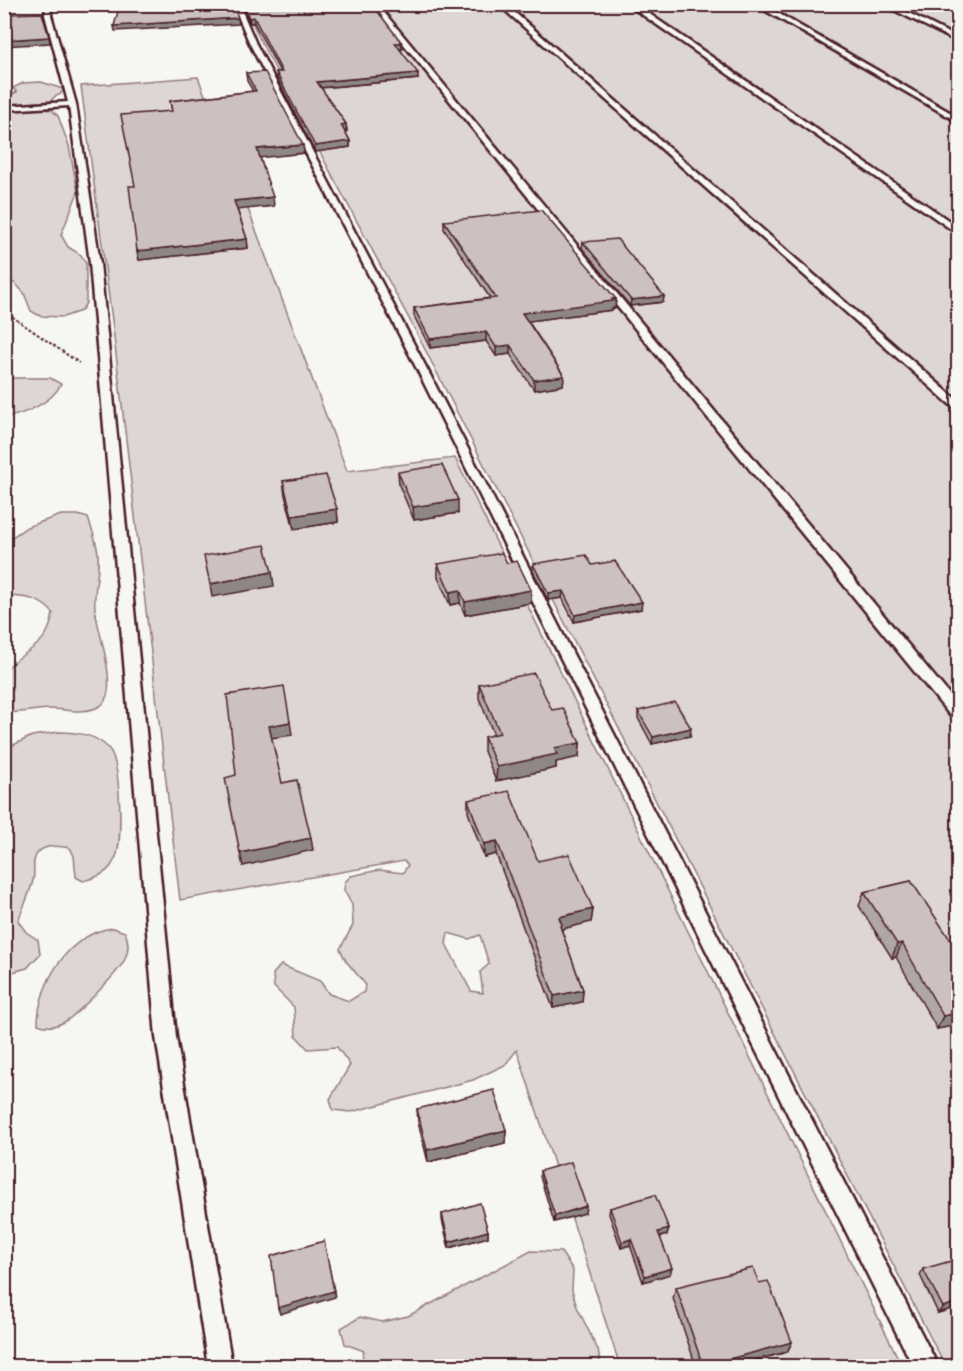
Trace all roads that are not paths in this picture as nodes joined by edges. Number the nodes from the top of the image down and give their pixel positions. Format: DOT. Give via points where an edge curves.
graph roads {
  1 [pos="49,4"];
  2 [pos="236,4"];
  3 [pos="374,4"];
  4 [pos="501,4"];
  5 [pos="630,4"];
  6 [pos="757,4"];
  7 [pos="885,4"];
  8 [pos="958,40"];
  9 [pos="72,104"];
  10 [pos="4,108"];
  11 [pos="958,120"];
  12 [pos="958,231"];
  13 [pos="958,406"];
  14 [pos="958,715"];
  15 [pos="220,1366"];
  16 [pos="926,1366"];
  1 -- 9 [label="lane" via="48,15"];
  2 -- 16 [label="lane"];
  3 -- 14 [label="lane"];
  4 -- 13 [label="lane"];
  5 -- 12 [label="lane"];
  6 -- 11 [label="lane"];
  7 -- 8 [label="lane"];
  9 -- 10 [label="lane"];
  9 -- 15 [label="lane" via="95,262 166,1037"];
}
